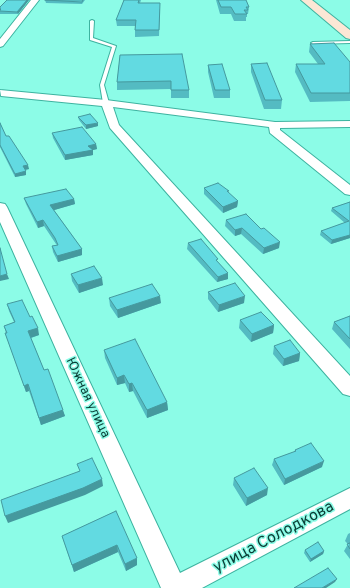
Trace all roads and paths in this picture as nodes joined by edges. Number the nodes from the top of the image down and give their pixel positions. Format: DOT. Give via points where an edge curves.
graph roads {
  1 [pos="35,0"];
  2 [pos="306,0"];
  3 [pos="92,21"];
  4 [pos="350,36"];
  5 [pos="350,42"];
  6 [pos="314,43"];
  7 [pos="0,44"];
  8 [pos="0,92"];
  9 [pos="106,103"];
  10 [pos="350,124"];
  11 [pos="275,125"];
  12 [pos="350,191"];
  13 [pos="0,207"];
  14 [pos="350,389"];
  15 [pos="350,498"];
  16 [pos="174,588"];
  17 [pos="177,588"];
  1 -- 7 [label="street"];
  2 -- 4 [label="street"];
  3 -- 9 [label="lane" via="90,39 114,46 102,85"];
  5 -- 6 [label="lane"];
  8 -- 9 [label="street"];
  9 -- 11 [label="street"];
  9 -- 14 [label="street" via="114,126"];
  10 -- 11 [label="street"];
  11 -- 12 [label="street" via="274,131"];
  13 -- 16 [label="street, Южная улица"];
  15 -- 17 [label="street, улица Солодкова"];
}
